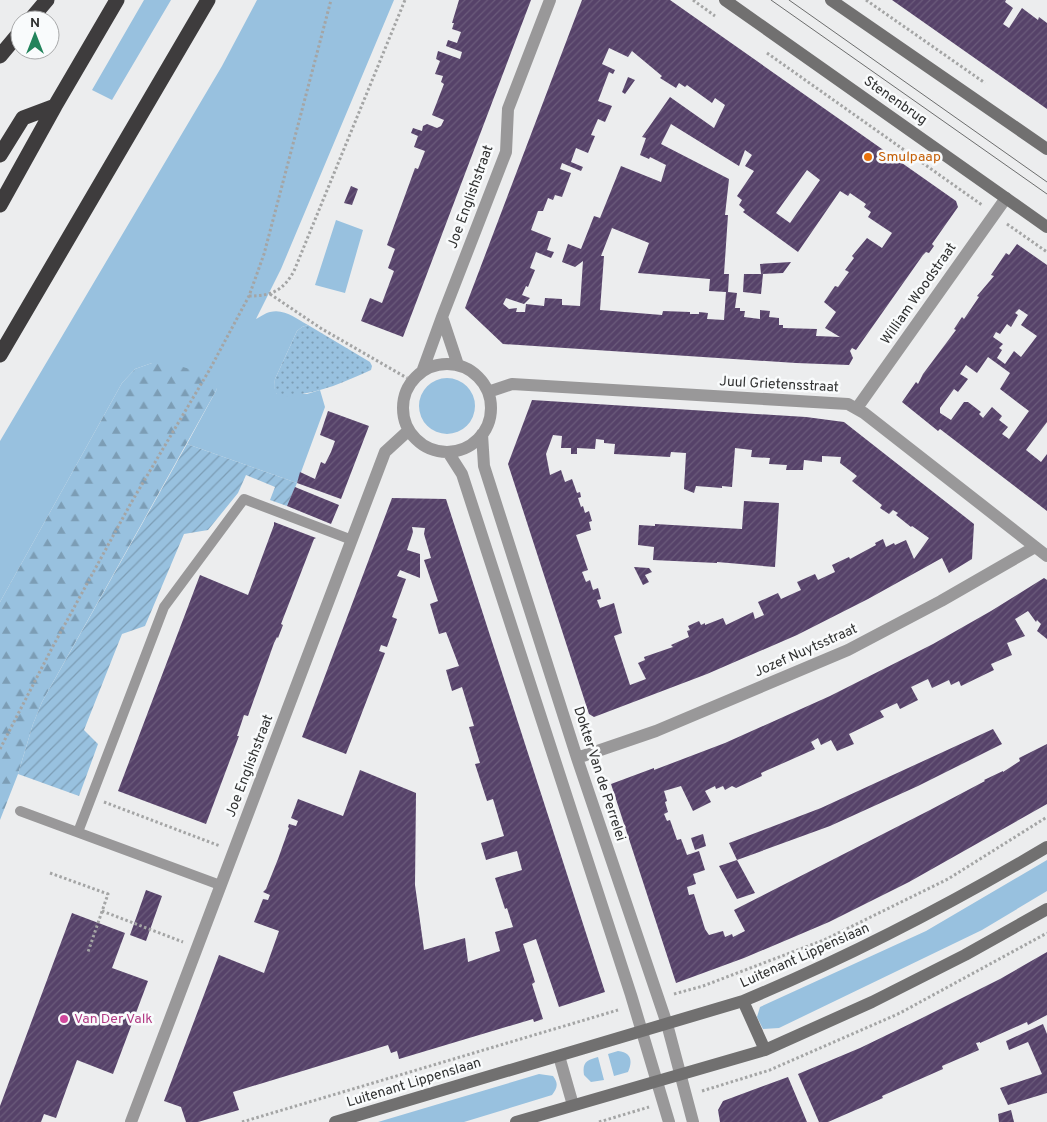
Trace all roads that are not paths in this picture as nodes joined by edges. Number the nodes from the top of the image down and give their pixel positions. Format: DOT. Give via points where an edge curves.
graph roads {
  1 [pos="47,0"];
  2 [pos="117,0"];
  3 [pos="208,0"];
  4 [pos="550,0"];
  5 [pos="725,0"];
  6 [pos="831,0"];
  7 [pos="38,10"];
  8 [pos="10,44"];
  9 [pos="0,56"];
  10 [pos="55,106"];
  11 [pos="1047,149"];
  12 [pos="0,155"];
  13 [pos="1006,198"];
  14 [pos="0,205"];
  15 [pos="1047,227"];
  16 [pos="442,317"];
  17 [pos="0,355"];
  18 [pos="458,365"];
  19 [pos="417,376"];
  20 [pos="488,392"];
  21 [pos="857,408"];
  22 [pos="409,430"];
  23 [pos="482,434"];
  24 [pos="448,452"];
  25 [pos="352,540"];
  26 [pos="1035,547"];
  27 [pos="1047,556"];
  28 [pos="577,758"];
  29 [pos="20,810"];
  30 [pos="78,832"];
  31 [pos="1047,847"];
  32 [pos="220,885"];
  33 [pos="1047,909"];
  34 [pos="744,1001"];
  35 [pos="667,1024"];
  36 [pos="642,1031"];
  37 [pos="765,1050"];
  38 [pos="559,1056"];
  39 [pos="681,1074"];
  40 [pos="658,1081"];
  41 [pos="573,1105"];
  42 [pos="131,1122"];
  43 [pos="335,1122"];
  44 [pos="516,1122"];
  45 [pos="669,1122"];
  46 [pos="693,1122"];
  1 -- 7 [label="highway"];
  2 -- 10 [label="highway"];
  3 -- 17 [label="highway"];
  4 -- 16 [label="street, Joe Englishstraat" via="508,109 506,152"];
  5 -- 13 [label="main road, Stenenbrug"];
  6 -- 11 [label="main road"];
  8 -- 9 [label="highway"];
  10 -- 12 [label="highway" via="23,118"];
  10 -- 14 [label="highway"];
  13 -- 15 [label="main road, Stenenbrug"];
  13 -- 21 [label="street, William Woodstraat"];
  16 -- 18 [label="street"];
  16 -- 19 [label="street, Joe Englishstraat"];
  18 -- 19 [label="street" via="433,366"];
  18 -- 20 [label="street" via="470,370"];
  19 -- 22 [label="street" via="406,392 403,404"];
  20 -- 21 [label="street, Juul Grietensstraat" via="512,384 836,403"];
  20 -- 23 [label="street, Dokter Van de Perrelei" via="491,414"];
  21 -- 26 [label="street, Juul Grietensstraat"];
  22 -- 24 [label="street" via="425,446"];
  22 -- 25 [label="street, Joe Englishstraat" via="385,452"];
  23 -- 24 [label="street" via="473,444"];
  23 -- 28 [label="street, Dokter Van de Perrelei" via="484,466"];
  24 -- 36 [label="street" via="462,474"];
  25 -- 30 [label="lane" via="244,499 164,607"];
  25 -- 32 [label="street, Joe Englishstraat"];
  26 -- 27 [label="street, Juul Grietensstraat"];
  26 -- 28 [label="street, Jozef Nuytsstraat" via="848,650 656,731"];
  28 -- 35 [label="street, Dokter Van de Perrelei"];
  29 -- 30 [label="lane"];
  30 -- 32 [label="lane"];
  31 -- 34 [label="main road, Luitenant Lippenslaan" via="877,941"];
  32 -- 42 [label="street, Joe Englishstraat"];
  33 -- 37 [label="main road" via="881,998"];
  34 -- 35 [label="main road, Luitenant Lippenslaan"];
  34 -- 37 [label="main road"];
  35 -- 36 [label="main road, Luitenant Lippenslaan"];
  35 -- 39 [label="street, Dokter Van de Perrelei"];
  36 -- 38 [label="main road, Luitenant Lippenslaan"];
  36 -- 40 [label="street"];
  37 -- 39 [label="main road"];
  38 -- 41 [label="street"];
  38 -- 43 [label="main road, Luitenant Lippenslaan"];
  39 -- 40 [label="main road"];
  39 -- 46 [label="street, Dokter Van de Perrelei"];
  40 -- 41 [label="main road"];
  40 -- 45 [label="street"];
  41 -- 44 [label="main road"];
}
